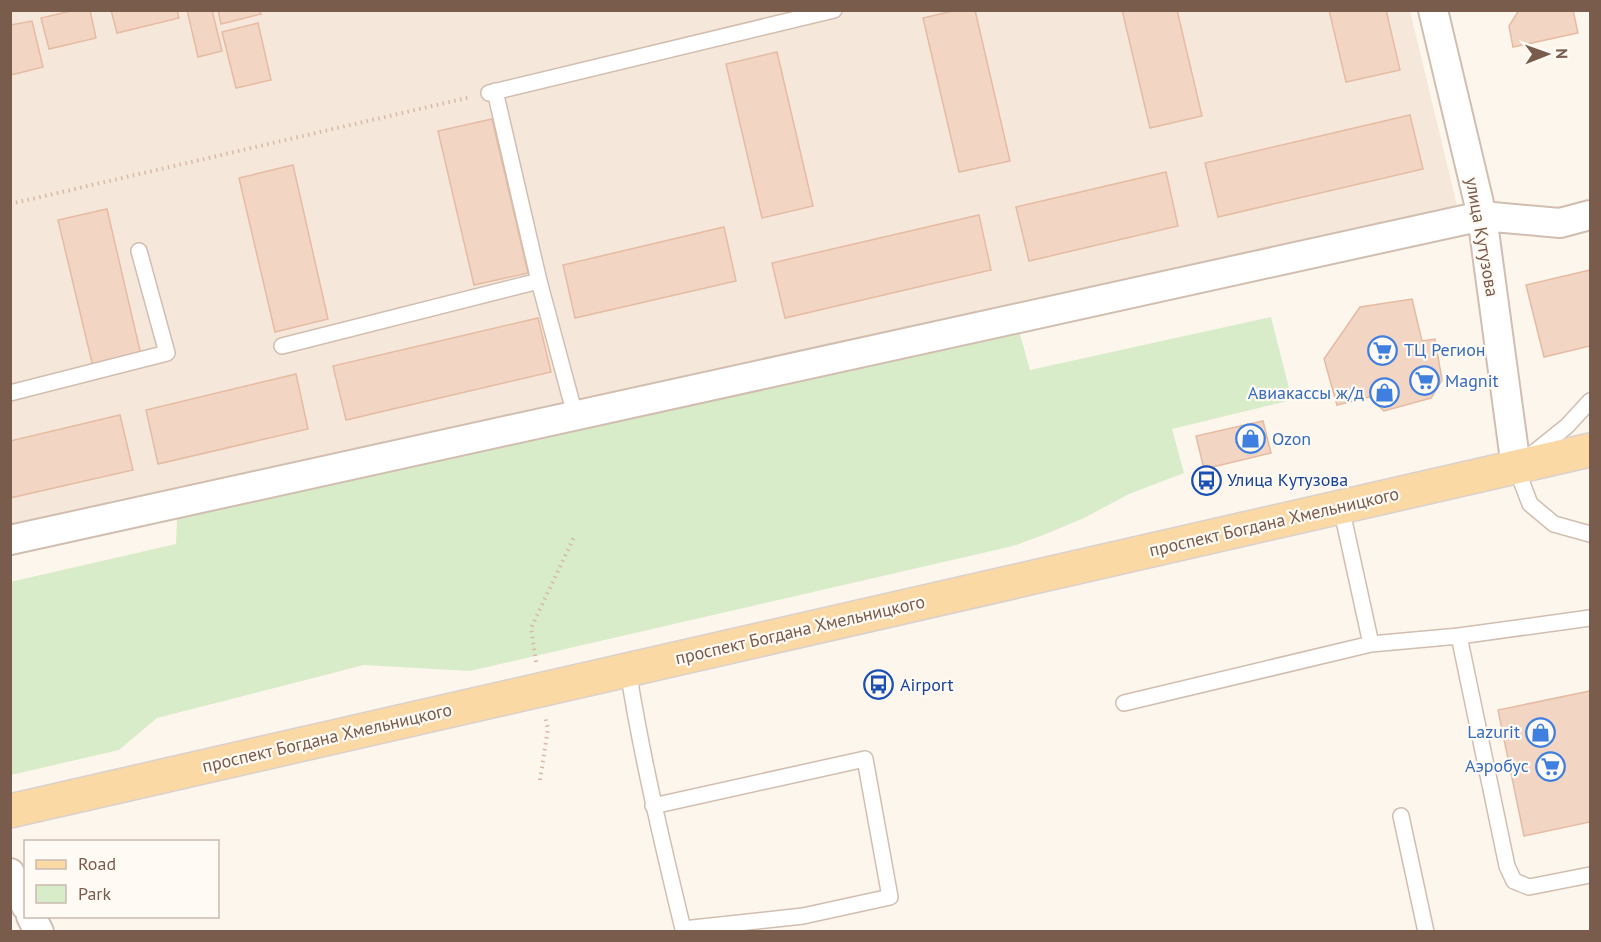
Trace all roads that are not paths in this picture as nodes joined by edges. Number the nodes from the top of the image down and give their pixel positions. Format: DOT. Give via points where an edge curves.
graph roads {
  1 [pos="834,10"];
  2 [pos="1433,10"];
  3 [pos="1590,215"];
  4 [pos="1482,216"];
  5 [pos="139,251"];
  6 [pos="539,281"];
  7 [pos="282,346"];
  8 [pos="10,393"];
  9 [pos="1590,401"];
  10 [pos="575,416"];
  11 [pos="1590,450"];
  12 [pos="1516,467"];
  13 [pos="1341,507"];
  14 [pos="1590,534"];
  15 [pos="10,540"];
  16 [pos="1590,618"];
  17 [pos="1459,636"];
  18 [pos="1371,644"];
  19 [pos="628,670"];
  20 [pos="1124,703"];
  21 [pos="653,806"];
  22 [pos="10,811"];
  23 [pos="1401,816"];
  24 [pos="10,873"];
  25 [pos="1590,875"];
  26 [pos="24,902"];
  27 [pos="32,918"];
  28 [pos="39,932"];
  29 [pos="1426,932"];
  1 -- 6 [label="lane" via="492,92"];
  2 -- 4 [label="street, улица Кутузова"];
  3 -- 4 [label="street" via="1560,223"];
  4 -- 10 [label="street"];
  4 -- 12 [label="street, улица Кутузова"];
  5 -- 8 [label="lane" via="166,353"];
  6 -- 7 [label="lane"];
  6 -- 10 [label="lane"];
  9 -- 12 [label="lane" via="1567,426"];
  10 -- 15 [label="street"];
  11 -- 12 [label="main road, проспект Богдана Хмельницкого"];
  12 -- 13 [label="main road, проспект Богдана Хмельницкого"];
  12 -- 14 [label="lane" via="1530,504 1554,524"];
  13 -- 18 [label="lane"];
  13 -- 19 [label="main road, проспект Богдана Хмельницкого"];
  16 -- 17 [label="lane"];
  17 -- 18 [label="lane"];
  17 -- 25 [label="lane" via="1507,866 1514,881 1529,887"];
  18 -- 20 [label="lane"];
  19 -- 21 [label="lane"];
  19 -- 22 [label="main road, проспект Богдана Хмельницкого"];
  21 -- 21 [label="lane" via="865,759 890,897 803,916 683,929"];
  23 -- 29 [label="lane"];
  24 -- 26 [label="street"];
  27 -- 28 [label="street"];
}
